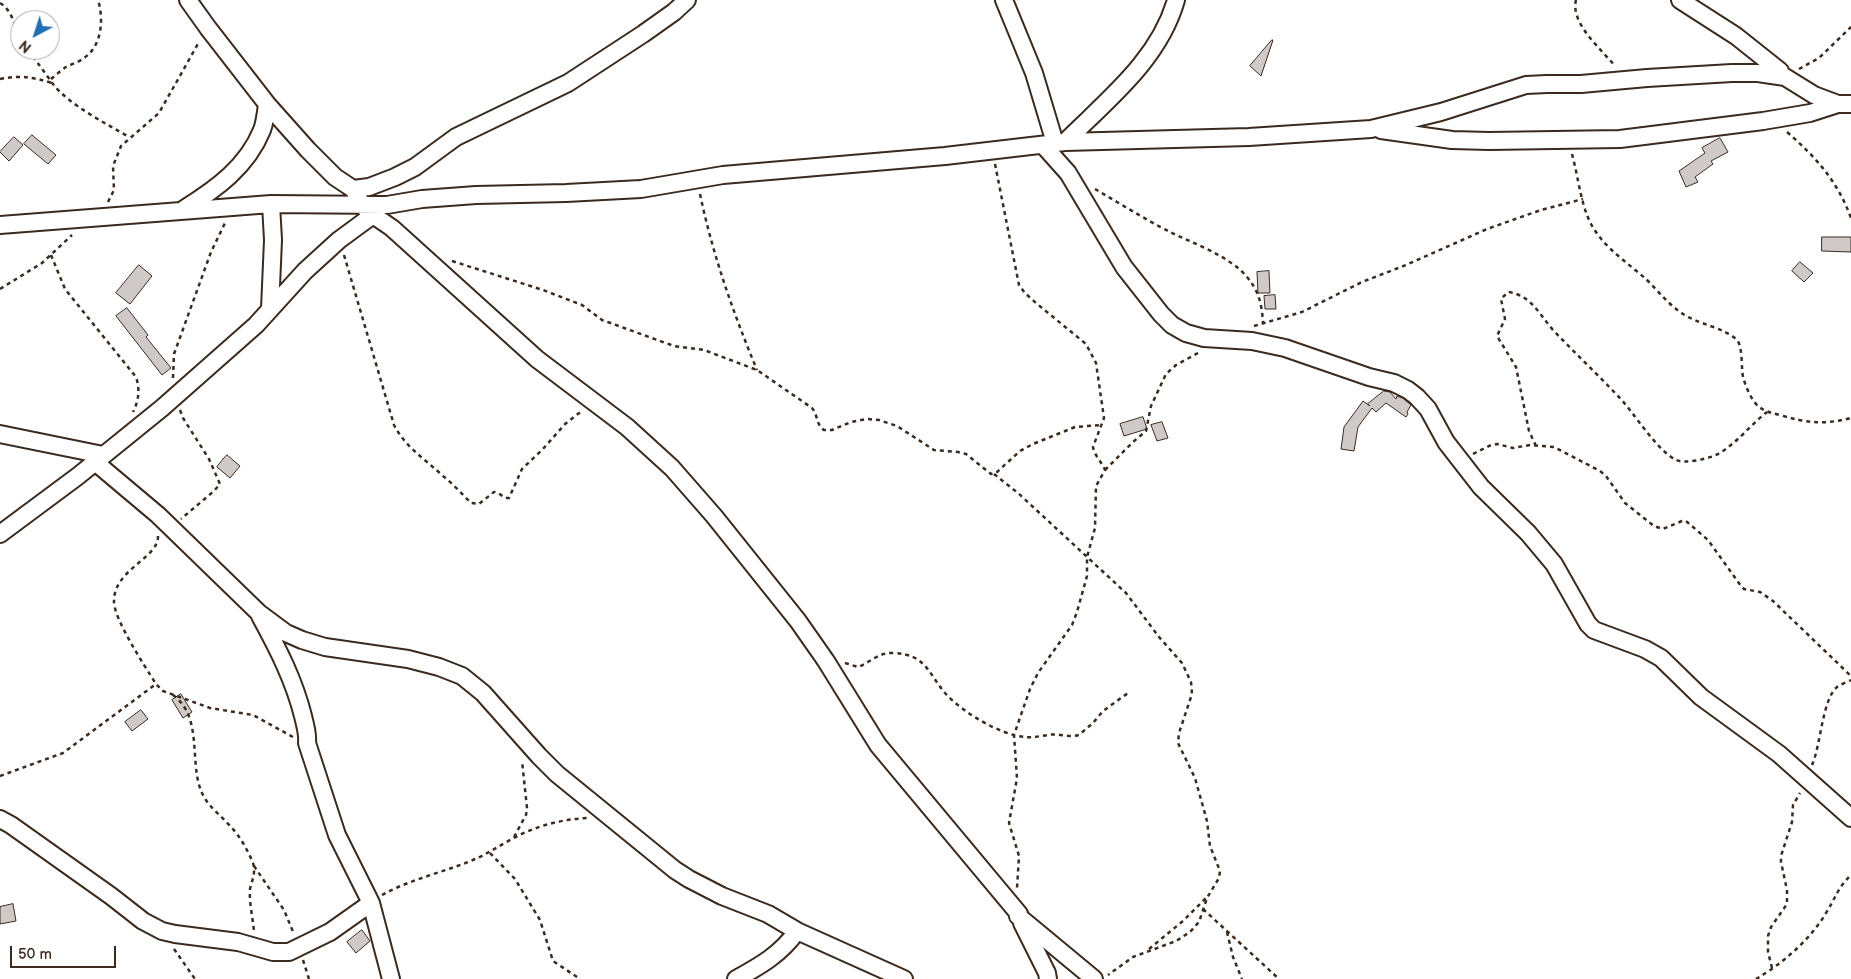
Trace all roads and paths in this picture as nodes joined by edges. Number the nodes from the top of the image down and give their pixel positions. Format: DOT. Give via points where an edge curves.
graph roads {
  1 [pos="98,0"];
  2 [pos="188,0"];
  3 [pos="687,0"];
  4 [pos="1004,0"];
  5 [pos="1176,0"];
  6 [pos="1576,0"];
  7 [pos="1680,0"];
  8 [pos="0,3"];
  9 [pos="10,13"];
  10 [pos="1851,27"];
  11 [pos="208,28"];
  12 [pos="35,60"];
  13 [pos="1783,76"];
  14 [pos="0,79"];
  15 [pos="51,79"];
  16 [pos="1614,82"];
  17 [pos="52,83"];
  18 [pos="267,104"];
  19 [pos="1844,104"];
  20 [pos="1772,120"];
  21 [pos="1371,129"];
  22 [pos="129,138"];
  23 [pos="1568,138"];
  24 [pos="1054,143"];
  25 [pos="991,151"];
  26 [pos="697,180"];
  27 [pos="1092,187"];
  28 [pos="353,190"];
  29 [pos="1583,199"];
  30 [pos="271,204"];
  31 [pos="232,206"];
  32 [pos="182,210"];
  33 [pos="368,211"];
  34 [pos="93,218"];
  35 [pos="1851,218"];
  36 [pos="0,225"];
  37 [pos="339,240"];
  38 [pos="50,255"];
  39 [pos="451,261"];
  40 [pos="0,289"];
  41 [pos="270,309"];
  42 [pos="1264,323"];
  43 [pos="1247,328"];
  44 [pos="1215,339"];
  45 [pos="757,370"];
  46 [pos="176,396"];
  47 [pos="594,402"];
  48 [pos="1767,412"];
  49 [pos="132,415"];
  50 [pos="1851,418"];
  51 [pos="1101,425"];
  52 [pos="0,434"];
  53 [pos="1536,446"];
  54 [pos="99,458"];
  55 [pos="1460,460"];
  56 [pos="1105,470"];
  57 [pos="994,474"];
  58 [pos="158,515"];
  59 [pos="170,528"];
  60 [pos="0,534"];
  61 [pos="1087,557"];
  62 [pos="259,613"];
  63 [pos="826,661"];
  64 [pos="1851,676"];
  65 [pos="1851,680"];
  66 [pos="156,684"];
  67 [pos="1128,693"];
  68 [pos="172,694"];
  69 [pos="520,734"];
  70 [pos="1014,735"];
  71 [pos="297,739"];
  72 [pos="0,776"];
  73 [pos="1807,778"];
  74 [pos="1851,818"];
  75 [pos="0,819"];
  76 [pos="597,820"];
  77 [pos="513,838"];
  78 [pos="490,853"];
  79 [pos="253,864"];
  80 [pos="1851,875"];
  81 [pos="1211,892"];
  82 [pos="371,903"];
  83 [pos="1203,909"];
  84 [pos="1016,912"];
  85 [pos="798,930"];
  86 [pos="162,931"];
  87 [pos="1227,931"];
  88 [pos="255,945"];
  89 [pos="298,946"];
  90 [pos="1148,950"];
  91 [pos="1772,968"];
  92 [pos="195,979"];
  93 [pos="391,979"];
  94 [pos="580,979"];
  95 [pos="736,979"];
  96 [pos="904,979"];
  97 [pos="1048,979"];
  98 [pos="1094,979"];
  99 [pos="1103,979"];
  100 [pos="1242,979"];
  101 [pos="1279,979"];
  102 [pos="1756,979"];
  1 -- 15 [label="path" via="102,17 94,48 83,60 64,68"];
  2 -- 11 [label="street"];
  3 -- 28 [label="street" via="643,34 568,83 456,137 415,167 395,177"];
  4 -- 24 [label="street" via="1034,73"];
  5 -- 24 [label="street" via="1167,24 1133,75"];
  6 -- 16 [label="path" via="1574,10 1579,21 1623,79"];
  7 -- 13 [label="street" via="1743,41"];
  8 -- 9 [label="path"];
  10 -- 13 [label="path" via="1819,58"];
  11 -- 18 [label="street"];
  11 -- 22 [label="path" via="166,104"];
  12 -- 15 [label="path"];
  13 -- 16 [label="street" via="1732,73"];
  13 -- 19 [label="street" via="1814,95"];
  14 -- 17 [label="path" via="16,76"];
  15 -- 17 [label="path"];
  16 -- 21 [label="street" via="1526,86"];
  17 -- 22 [label="path" via="95,117"];
  18 -- 28 [label="street" via="308,150"];
  18 -- 32 [label="street" via="262,130 233,174"];
  19 -- 20 [label="street"];
  20 -- 23 [label="street" via="1620,139"];
  20 -- 35 [label="path" via="1808,150 1829,174"];
  21 -- 23 [label="street" via="1452,140"];
  21 -- 24 [label="street" via="1249,137"];
  22 -- 34 [label="path" via="115,158 114,190"];
  23 -- 29 [label="path"];
  24 -- 25 [label="street"];
  24 -- 44 [label="street" via="1114,252 1161,314 1186,333"];
  25 -- 26 [label="street"];
  25 -- 51 [label="path" via="1019,285 1025,294 1086,344 1096,363 1104,418"];
  26 -- 33 [label="street" via="641,188 422,199"];
  26 -- 45 [label="path" via="712,246 735,317"];
  27 -- 42 [label="path" via="1228,261 1246,275 1262,302"];
  28 -- 33 [label="street"];
  29 -- 42 [label="path" via="1487,229 1362,282 1302,312"];
  29 -- 48 [label="path" via="1590,221 1606,246 1683,314 1737,340 1741,345 1744,378 1753,400"];
  30 -- 31 [label="street"];
  30 -- 33 [label="street"];
  30 -- 41 [label="street"];
  31 -- 32 [label="street"];
  31 -- 46 [label="path" via="211,252 174,354 172,372"];
  32 -- 34 [label="street"];
  33 -- 37 [label="street"];
  33 -- 47 [label="street" via="392,228 537,359"];
  34 -- 36 [label="street"];
  34 -- 38 [label="path"];
  37 -- 41 [label="street"];
  37 -- 47 [label="path" via="394,425 413,451 443,475 471,504 479,504 494,492 509,498 522,469 565,424"];
  38 -- 40 [label="path"];
  38 -- 49 [label="path" via="66,289 136,376 138,397"];
  39 -- 45 [label="path" via="543,290 582,306 602,320 674,346 704,350"];
  41 -- 46 [label="street"];
  42 -- 43 [label="path"];
  44 -- 55 [label="street" via="1252,341 1285,348 1401,385 1428,409"];
  44 -- 56 [label="path" via="1166,374 1151,406 1146,431"];
  45 -- 57 [label="path" via="812,408 824,430 867,419 879,420 897,426 934,450 966,454"];
  46 -- 54 [label="street"];
  46 -- 59 [label="path" via="183,418 202,446 220,484"];
  47 -- 63 [label="street" via="672,468 798,621"];
  48 -- 50 [label="path" via="1808,423"];
  48 -- 53 [label="path" via="1732,445 1713,456 1684,461 1675,459 1658,445 1618,395 1552,329 1535,306 1520,295 1508,292 1501,299 1505,319 1497,336 1516,367 1528,425"];
  51 -- 56 [label="path" via="1093,451"];
  51 -- 57 [label="path" via="1074,427 1033,444"];
  52 -- 54 [label="street"];
  53 -- 55 [label="path" via="1513,448 1494,445"];
  53 -- 64 [label="path" via="1562,450 1600,471 1625,503 1654,526 1664,529 1684,520 1689,522 1708,540 1744,589 1760,592 1773,601"];
  54 -- 58 [label="street"];
  54 -- 60 [label="street"];
  55 -- 73 [label="street" via="1554,564 1594,630 1661,658 1701,697"];
  56 -- 61 [label="path" via="1096,486 1095,528"];
  57 -- 61 [label="path"];
  58 -- 59 [label="street"];
  58 -- 66 [label="path" via="158,540 148,555 130,568 118,584 114,601 123,627"];
  59 -- 62 [label="street"];
  61 -- 70 [label="path" via="1087,576 1072,625 1038,673"];
  61 -- 81 [label="path" via="1126,593 1189,675 1192,694 1178,743 1195,778 1210,846 1220,871"];
  62 -- 69 [label="street" via="286,633 302,640 440,666 462,676 483,693"];
  62 -- 82 [label="street" via="297,693 308,743 337,835"];
  63 -- 70 [label="path" via="858,667 885,653 904,654 922,662 945,693 965,711"];
  63 -- 84 [label="street" via="878,745"];
  65 -- 73 [label="path" via="1838,687 1830,699 1817,753"];
  66 -- 68 [label="path"];
  66 -- 72 [label="path" via="63,753"];
  67 -- 70 [label="path" via="1103,711 1079,735 1049,734 1028,738"];
  68 -- 71 [label="path" via="210,708 253,715"];
  68 -- 79 [label="path" via="187,709 203,794 211,808 232,827"];
  69 -- 77 [label="path" via="527,808"];
  69 -- 85 [label="street" via="557,774 675,870 722,896"];
  70 -- 84 [label="path" via="1016,778 1009,823 1020,856"];
  73 -- 74 [label="street"];
  73 -- 91 [label="path" via="1793,804 1792,822 1782,856 1788,898 1768,936"];
  75 -- 86 [label="street" via="143,921"];
  76 -- 77 [label="path" via="572,819"];
  77 -- 78 [label="path"];
  78 -- 82 [label="path" via="394,889"];
  78 -- 94 [label="path" via="515,879 540,920 553,961"];
  79 -- 88 [label="path" via="250,898"];
  79 -- 89 [label="path" via="289,919"];
  80 -- 91 [label="path" via="1836,892 1818,925"];
  81 -- 83 [label="path"];
  81 -- 90 [label="path"];
  82 -- 89 [label="street" via="330,932"];
  82 -- 93 [label="street"];
  83 -- 87 [label="path"];
  83 -- 90 [label="path" via="1199,922 1190,932 1176,941"];
  84 -- 97 [label="street"];
  84 -- 98 [label="street"];
  85 -- 95 [label="street" via="773,958"];
  85 -- 96 [label="street"];
  86 -- 88 [label="street"];
  86 -- 92 [label="path"];
  87 -- 100 [label="path"];
  87 -- 101 [label="path"];
  88 -- 89 [label="street" via="281,953"];
  90 -- 99 [label="path"];
  91 -- 102 [label="path"];
}
